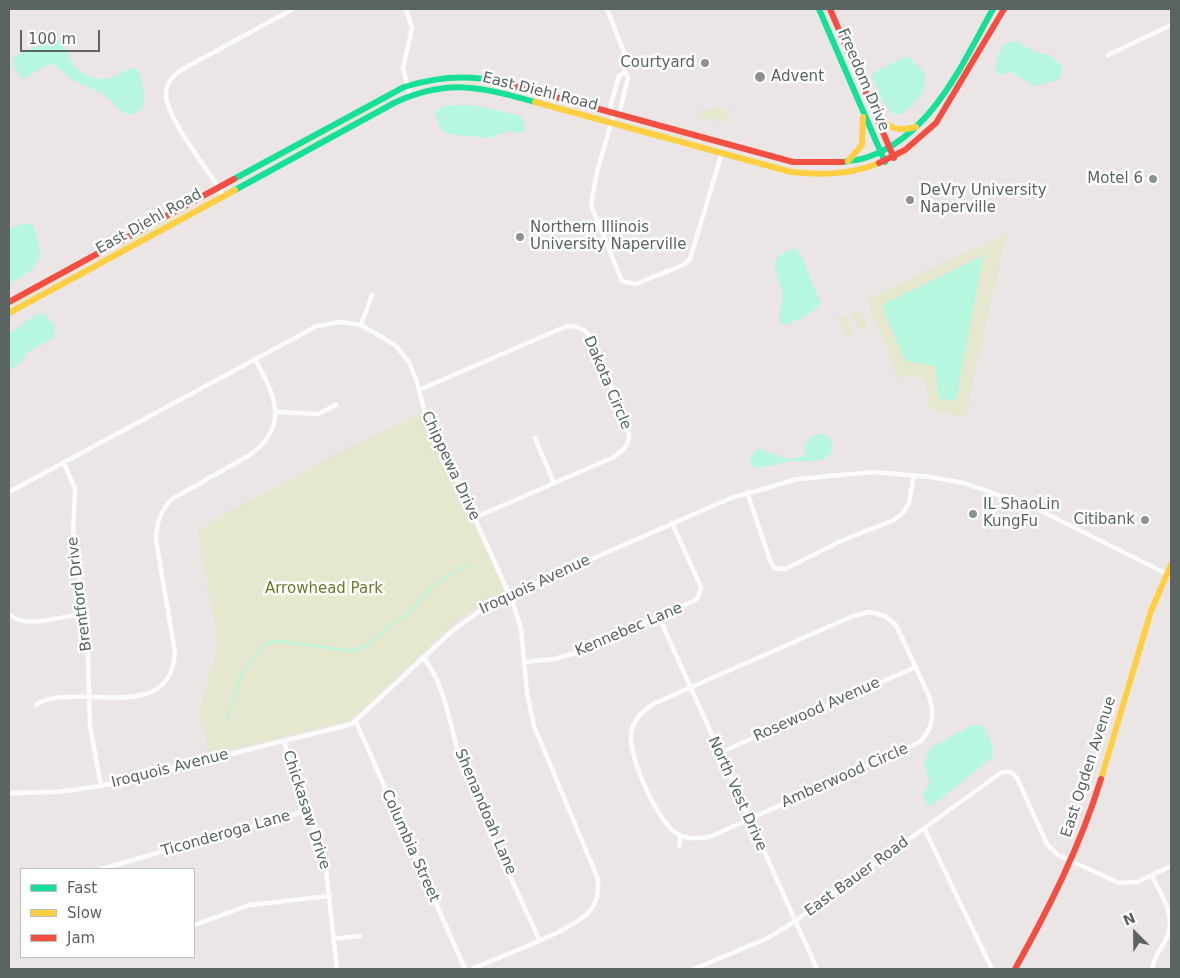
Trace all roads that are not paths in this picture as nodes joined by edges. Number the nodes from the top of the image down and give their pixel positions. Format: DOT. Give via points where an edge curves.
graph roads {
  1 [pos="293,9"];
  2 [pos="406,9"];
  3 [pos="607,9"];
  4 [pos="819,9"];
  5 [pos="830,9"];
  6 [pos="993,9"];
  7 [pos="1004,9"];
  8 [pos="1171,25"];
  9 [pos="1108,55"];
  10 [pos="625,70"];
  11 [pos="407,86"];
  12 [pos="410,95"];
  13 [pos="872,106"];
  14 [pos="862,111"];
  15 [pos="614,114"];
  16 [pos="611,123"];
  17 [pos="918,127"];
  18 [pos="890,148"];
  19 [pos="881,152"];
  20 [pos="722,154"];
  21 [pos="894,158"];
  22 [pos="885,162"];
  23 [pos="846,163"];
  24 [pos="219,187"];
  25 [pos="224,196"];
  26 [pos="372,295"];
  27 [pos="9,302"];
  28 [pos="9,313"];
  29 [pos="361,325"];
  30 [pos="255,359"];
  31 [pos="419,390"];
  32 [pos="336,405"];
  33 [pos="276,412"];
  34 [pos="535,438"];
  35 [pos="64,463"];
  36 [pos="914,475"];
  37 [pos="554,483"];
  38 [pos="9,492"];
  39 [pos="747,492"];
  40 [pos="474,518"];
  41 [pos="672,523"];
  42 [pos="1171,565"];
  43 [pos="1169,575"];
  44 [pos="509,595"];
  45 [pos="85,613"];
  46 [pos="9,614"];
  47 [pos="659,618"];
  48 [pos="423,657"];
  49 [pos="524,662"];
  50 [pos="916,667"];
  51 [pos="689,688"];
  52 [pos="89,698"];
  53 [pos="36,705"];
  54 [pos="356,722"];
  55 [pos="284,741"];
  56 [pos="719,753"];
  57 [pos="101,786"];
  58 [pos="9,793"];
  59 [pos="306,811"];
  60 [pos="748,820"];
  61 [pos="924,828"];
  62 [pos="681,835"];
  63 [pos="679,846"];
  64 [pos="1071,862"];
  65 [pos="1171,866"];
  66 [pos="106,868"];
  67 [pos="1152,876"];
  68 [pos="330,896"];
  69 [pos="794,922"];
  70 [pos="195,925"];
  71 [pos="360,936"];
  72 [pos="334,939"];
  73 [pos="539,939"];
  74 [pos="337,969"];
  75 [pos="465,969"];
  76 [pos="472,969"];
  77 [pos="694,969"];
  78 [pos="817,969"];
  79 [pos="992,969"];
  80 [pos="1015,969"];
  81 [pos="1152,969"];
  1 -- 24 [label="street" via="181,70 168,84 169,108 196,156"];
  2 -- 11 [label="street" via="412,28 403,68"];
  3 -- 10 [label="street" via="627,60"];
  4 -- 14 [label="street, Freedom Drive"];
  5 -- 13 [label="street, Freedom Drive"];
  6 -- 17 [label="street, East Diehl Road" via="942,97"];
  7 -- 21 [label="street, East Diehl Road" via="940,118 914,146"];
  8 -- 9 [label="street"];
  10 -- 15 [label="street" via="628,78 620,108"];
  10 -- 15 [label="street" via="619,76 610,107"];
  11 -- 12 [label="street"];
  11 -- 15 [label="street, East Diehl Road" via="445,77 484,78"];
  11 -- 24 [label="street, East Diehl Road"];
  12 -- 16 [label="street, East Diehl Road" via="434,89 472,87"];
  12 -- 25 [label="street, East Diehl Road"];
  13 -- 17 [label="street" via="883,122 896,131"];
  13 -- 18 [label="street, Freedom Drive"];
  14 -- 19 [label="street, Freedom Drive"];
  14 -- 23 [label="street" via="862,145"];
  15 -- 16 [label="street"];
  15 -- 23 [label="street, East Diehl Road" via="793,162 819,165"];
  16 -- 20 [label="street, East Diehl Road"];
  16 -- 20 [label="street" via="591,206 619,277 627,283 636,284 683,265 690,259"];
  17 -- 18 [label="street, East Diehl Road"];
  18 -- 19 [label="street, East Diehl Road"];
  18 -- 21 [label="street, Freedom Drive"];
  19 -- 22 [label="street, Freedom Drive"];
  19 -- 23 [label="street, East Diehl Road"];
  20 -- 22 [label="street, East Diehl Road" via="814,175 854,172"];
  21 -- 22 [label="street, East Diehl Road"];
  24 -- 25 [label="street"];
  24 -- 27 [label="street, East Diehl Road"];
  25 -- 28 [label="street, East Diehl Road"];
  26 -- 29 [label="street"];
  29 -- 30 [label="street, Chippewa Drive" via="340,322 317,326"];
  29 -- 31 [label="street, Chippewa Drive" via="405,355"];
  30 -- 33 [label="street" via="272,389"];
  30 -- 35 [label="street, Chippewa Drive"];
  31 -- 37 [label="street, Dakota Circle" via="567,326 586,332 629,437 625,448 612,458"];
  31 -- 40 [label="street, Chippewa Drive" via="431,432"];
  32 -- 33 [label="street" via="318,414"];
  33 -- 52 [label="street" via="272,430 260,447 180,493 167,504 159,517 156,540 175,652 167,678 146,694"];
  34 -- 37 [label="street"];
  35 -- 38 [label="street, Chippewa Drive"];
  35 -- 45 [label="street, Brentford Drive" via="75,489 73,538"];
  36 -- 39 [label="street, Iroquois Avenue" via="838,474 798,479"];
  36 -- 39 [label="street" via="909,503 899,517 785,569 775,568 771,563"];
  36 -- 43 [label="street, Iroquois Avenue" via="993,491 1035,508"];
  37 -- 40 [label="street, Dakota Circle"];
  39 -- 41 [label="street, Iroquois Avenue"];
  40 -- 44 [label="street, Chippewa Drive"];
  41 -- 44 [label="street, Iroquois Avenue"];
  41 -- 47 [label="street, Kennebec Lane" via="701,586 700,595 693,602"];
  42 -- 43 [label="street, East Ogden Avenue"];
  43 -- 64 [label="street, East Ogden Avenue" via="1151,611 1095,797"];
  44 -- 48 [label="street, Iroquois Avenue" via="464,620"];
  44 -- 49 [label="street, Chippewa Drive" via="520,629"];
  45 -- 46 [label="street" via="28,623"];
  45 -- 52 [label="street, Brentford Drive"];
  47 -- 49 [label="street, Kennebec Lane" via="582,651 554,659"];
  47 -- 51 [label="street, North Vest Drive"];
  48 -- 54 [label="street, Iroquois Avenue"];
  48 -- 73 [label="street, Shenandoah Lane" via="440,683 462,764"];
  49 -- 73 [label="street, Chippewa Drive" via="534,726 596,872 598,885 594,904 585,916"];
  50 -- 51 [label="street, Amberwood Circle" via="896,625 885,616 869,612 853,616"];
  50 -- 56 [label="street, Rosewood Avenue"];
  50 -- 60 [label="street, Amberwood Circle" via="933,712 930,729 920,742"];
  51 -- 56 [label="street, North Vest Drive"];
  51 -- 62 [label="street, Amberwood Circle" via="644,710 632,729 630,742 632,754 657,810 667,826"];
  52 -- 53 [label="street" via="52,698"];
  52 -- 57 [label="street, Brentford Drive" via="92,741"];
  54 -- 55 [label="street, Iroquois Avenue"];
  54 -- 75 [label="street, Columbia Street"];
  55 -- 57 [label="street, Iroquois Avenue"];
  55 -- 59 [label="street, Chickasaw Drive"];
  56 -- 60 [label="street, North Vest Drive"];
  57 -- 58 [label="street, Iroquois Avenue" via="58,792"];
  59 -- 66 [label="street, Ticonderoga Lane"];
  59 -- 68 [label="street, Chickasaw Drive" via="322,851"];
  60 -- 62 [label="street, Amberwood Circle" via="704,838"];
  60 -- 69 [label="street, North Vest Drive"];
  61 -- 64 [label="street, East Bauer Road" via="997,774 1011,772 1018,778 1049,848"];
  61 -- 69 [label="street, East Bauer Road"];
  61 -- 79 [label="street"];
  62 -- 63 [label="street"];
  64 -- 67 [label="street" via="1119,883 1137,882"];
  64 -- 80 [label="street, East Ogden Avenue"];
  65 -- 67 [label="street"];
  67 -- 81 [label="street" via="1171,922 1168,937"];
  68 -- 70 [label="street" via="250,906"];
  68 -- 72 [label="street, Chickasaw Drive"];
  69 -- 77 [label="street, East Bauer Road" via="768,938"];
  69 -- 78 [label="street, North Vest Drive"];
  71 -- 72 [label="street"];
  72 -- 74 [label="street, Chickasaw Drive"];
  73 -- 76 [label="street"];
}
